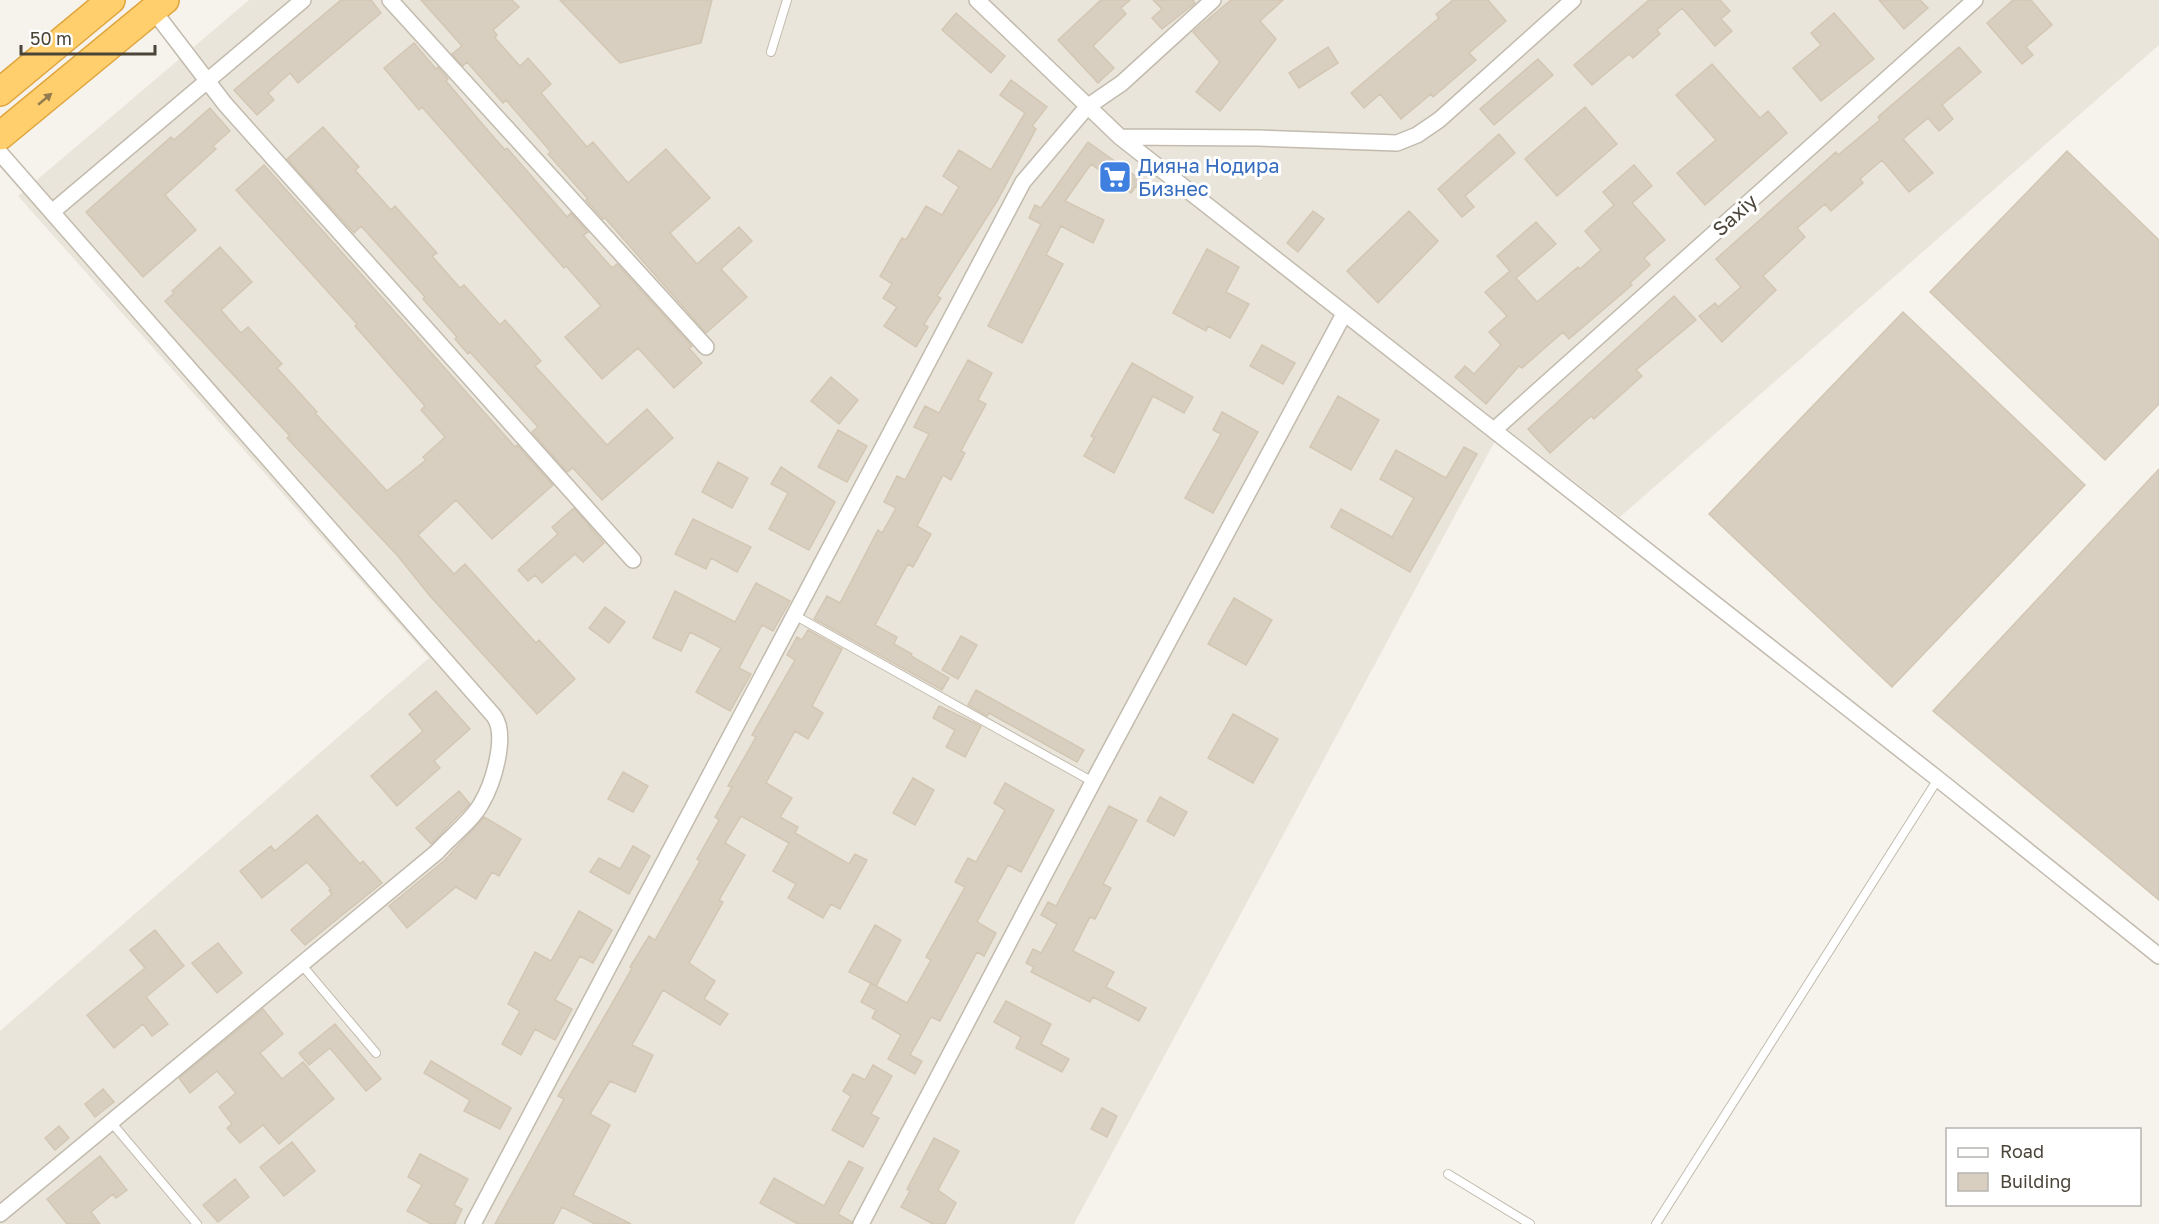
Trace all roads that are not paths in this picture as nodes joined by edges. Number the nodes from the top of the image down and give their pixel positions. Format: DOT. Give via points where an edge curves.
graph roads {
  1 [pos="111,0"];
  2 [pos="303,0"];
  3 [pos="390,0"];
  4 [pos="787,0"];
  5 [pos="977,0"];
  6 [pos="1213,0"];
  7 [pos="1573,0"];
  8 [pos="1976,0"];
  9 [pos="159,5"];
  10 [pos="771,52"];
  11 [pos="208,79"];
  12 [pos="0,92"];
  13 [pos="1087,107"];
  14 [pos="0,136"];
  15 [pos="1120,137"];
  16 [pos="0,153"];
  17 [pos="52,213"];
  18 [pos="1344,314"];
  19 [pos="706,347"];
  20 [pos="1494,430"];
  21 [pos="633,560"];
  22 [pos="796,616"];
  23 [pos="1938,779"];
  24 [pos="1093,782"];
  25 [pos="2159,956"];
  26 [pos="301,964"];
  27 [pos="376,1053"];
  28 [pos="111,1122"];
  29 [pos="1448,1174"];
  30 [pos="0,1214"];
  31 [pos="196,1224"];
  32 [pos="473,1224"];
  33 [pos="861,1224"];
  34 [pos="1530,1224"];
  35 [pos="1656,1224"];
  1 -- 12 [label="highway"];
  2 -- 11 [label="street"];
  3 -- 19 [label="street"];
  4 -- 10 [label="lane"];
  5 -- 13 [label="street"];
  6 -- 13 [label="street" via="1122,83"];
  7 -- 15 [label="street" via="1439,120 1397,143"];
  8 -- 20 [label="street, Saxiy"];
  9 -- 11 [label="street"];
  14 -- 9 [label="highway, one-way"];
  11 -- 17 [label="street"];
  11 -- 21 [label="street" via="233,113"];
  13 -- 15 [label="street"];
  13 -- 22 [label="street" via="1023,182"];
  15 -- 18 [label="street"];
  16 -- 17 [label="street"];
  17 -- 26 [label="street" via="500,725 500,749 481,805 436,852"];
  18 -- 20 [label="street"];
  18 -- 24 [label="street"];
  20 -- 23 [label="street"];
  22 -- 24 [label="lane"];
  22 -- 32 [label="street"];
  23 -- 25 [label="street"];
  23 -- 35 [label="lane"];
  24 -- 33 [label="street"];
  26 -- 27 [label="lane"];
  26 -- 28 [label="street"];
  28 -- 30 [label="street"];
  28 -- 31 [label="lane"];
  29 -- 34 [label="lane"];
}
